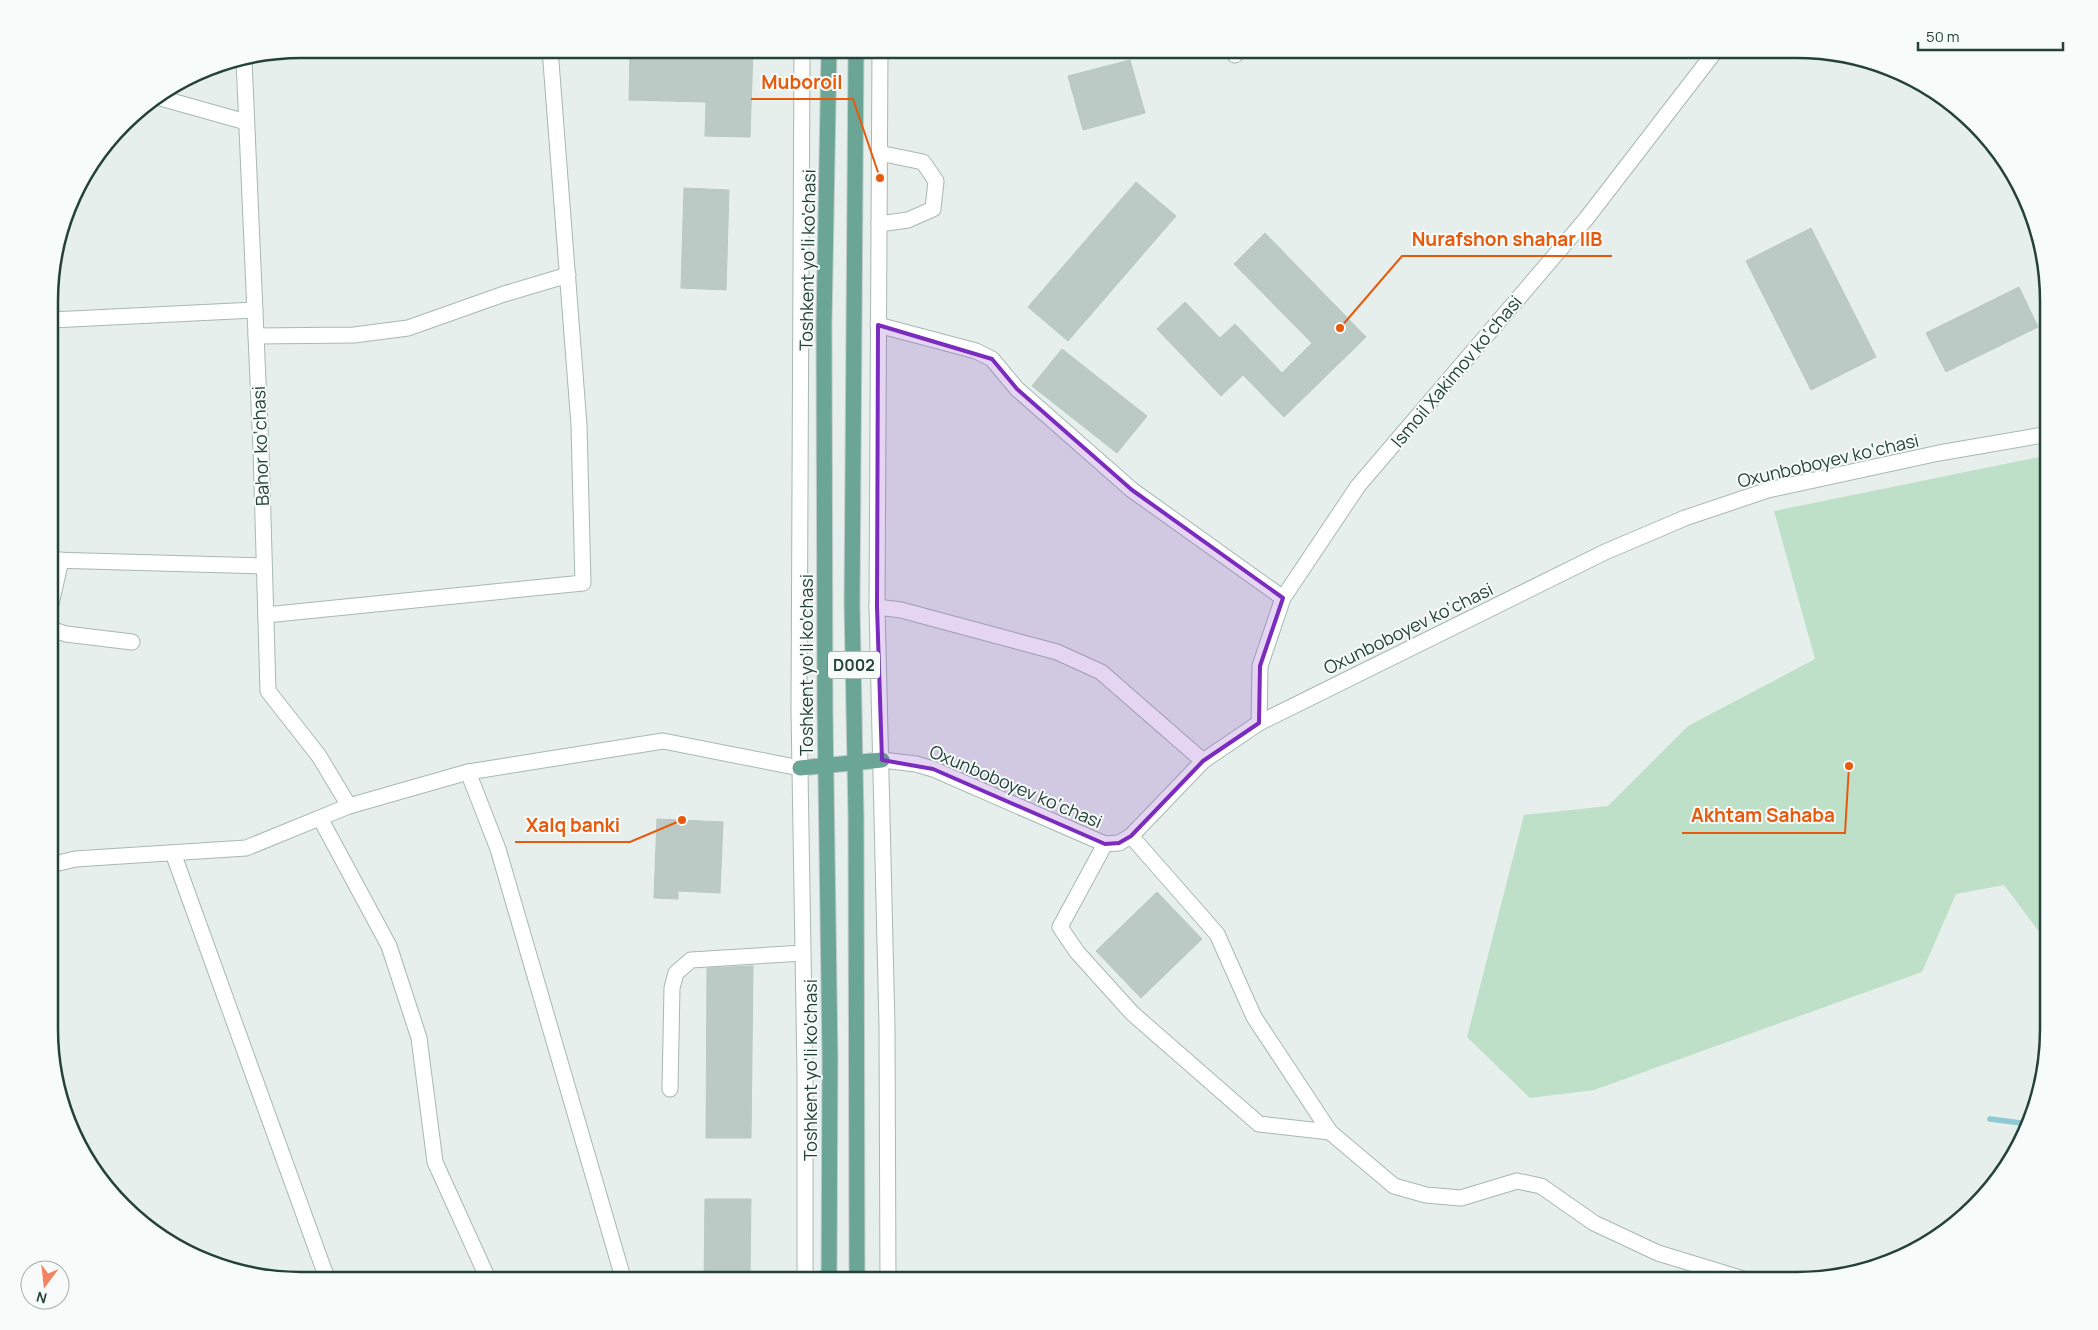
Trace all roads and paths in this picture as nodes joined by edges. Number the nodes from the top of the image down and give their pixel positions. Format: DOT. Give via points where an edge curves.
graph roads {
  1 [pos="551,58"];
  2 [pos="802,58"];
  3 [pos="829,58"];
  4 [pos="856,58"];
  5 [pos="880,58"];
  6 [pos="1710,58"];
  7 [pos="244,64"];
  8 [pos="164,99"];
  9 [pos="246,122"];
  10 [pos="879,154"];
  11 [pos="879,224"];
  12 [pos="568,275"];
  13 [pos="255,310"];
  14 [pos="58,320"];
  15 [pos="801,324"];
  16 [pos="824,324"];
  17 [pos="878,325"];
  18 [pos="256,336"];
  19 [pos="2040,436"];
  20 [pos="58,560"];
  21 [pos="264,566"];
  22 [pos="1284,598"];
  23 [pos="877,607"];
  24 [pos="266,616"];
  25 [pos="58,631"];
  26 [pos="132,642"];
  27 [pos="1259,723"];
  28 [pos="882,760"];
  29 [pos="1203,762"];
  30 [pos="856,763"];
  31 [pos="826,765"];
  32 [pos="800,768"];
  33 [pos="468,772"];
  34 [pos="349,806"];
  35 [pos="320,818"];
  36 [pos="1131,836"];
  37 [pos="1105,844"];
  38 [pos="173,853"];
  39 [pos="58,864"];
  40 [pos="803,953"];
  41 [pos="670,1089"];
  42 [pos="1330,1132"];
  43 [pos="325,1272"];
  44 [pos="485,1272"];
  45 [pos="621,1272"];
  46 [pos="805,1272"];
  47 [pos="829,1272"];
  48 [pos="857,1272"];
  49 [pos="888,1272"];
  50 [pos="1720,1272"];
  1 -- 12 [label="street"];
  2 -- 15 [label="street"];
  3 -- 16 [label="main road, Toshkent yo'li ko'chasi / D002"];
  4 -- 30 [label="main road, D002" via="852,604"];
  5 -- 10 [label="street"];
  6 -- 22 [label="street, Ismoil Xakimov ko‘chasi" via="1586,219 1358,486"];
  7 -- 9 [label="street, Bahor ko‘chasi"];
  8 -- 9 [label="street"];
  9 -- 13 [label="street, Bahor ko‘chasi"];
  10 -- 11 [label="street"];
  10 -- 11 [label="street" via="923,162 936,181 933,209 908,220"];
  11 -- 17 [label="street"];
  12 -- 18 [label="street" via="408,328 354,335"];
  12 -- 24 [label="street" via="579,425 583,582"];
  13 -- 14 [label="street"];
  13 -- 18 [label="street, Bahor ko‘chasi"];
  15 -- 16 [label="street"];
  15 -- 32 [label="street"];
  16 -- 31 [label="main road, Toshkent yo'li ko'chasi / D002"];
  17 -- 22 [label="street" via="976,351 992,359 1018,389 1132,490"];
  17 -- 23 [label="street"];
  18 -- 21 [label="street, Bahor ko‘chasi"];
  19 -- 27 [label="street, Oxunboboyev ko‘chasi" via="1929,455 1778,488 1685,518 1604,552"];
  20 -- 21 [label="street"];
  21 -- 24 [label="street, Bahor ko‘chasi"];
  22 -- 27 [label="street, Ismoil Xakimov ko‘chasi" via="1260,666"];
  23 -- 28 [label="street"];
  23 -- 29 [label="street" via="901,610 1057,652 1101,672"];
  24 -- 34 [label="street, Bahor ko‘chasi" via="268,691 319,756"];
  25 -- 26 [label="street"];
  27 -- 29 [label="street, Oxunboboyev ko‘chasi"];
  28 -- 30 [label="main road, Oxunboboyev ko‘chasi"];
  28 -- 37 [label="street, Oxunboboyev ko‘chasi" via="916,764 932,770"];
  28 -- 49 [label="street"];
  29 -- 36 [label="street, Oxunboboyev ko‘chasi"];
  30 -- 31 [label="main road, Oxunboboyev ko‘chasi"];
  30 -- 48 [label="main road, D002"];
  31 -- 32 [label="main road, Oxunboboyev ko‘chasi"];
  31 -- 47 [label="main road, Toshkent yo'li ko'chasi / D002"];
  32 -- 33 [label="street" via="663,741"];
  32 -- 40 [label="street"];
  33 -- 34 [label="street"];
  33 -- 45 [label="street" via="498,849"];
  34 -- 35 [label="street"];
  35 -- 38 [label="street" via="246,848"];
  35 -- 44 [label="street" via="389,946 419,1038 435,1162"];
  36 -- 37 [label="street, Oxunboboyev ko‘chasi" via="1119,843"];
  36 -- 42 [label="street" via="1217,934 1254,1017"];
  37 -- 42 [label="street" via="1060,927 1077,952 1132,1013 1259,1124"];
  38 -- 39 [label="street" via="75,859"];
  38 -- 43 [label="street"];
  40 -- 41 [label="street" via="691,960 676,973 672,988"];
  40 -- 46 [label="street"];
  42 -- 50 [label="street" via="1394,1186 1426,1195 1461,1198 1518,1181 1541,1186 1594,1223 1658,1253"];
}
